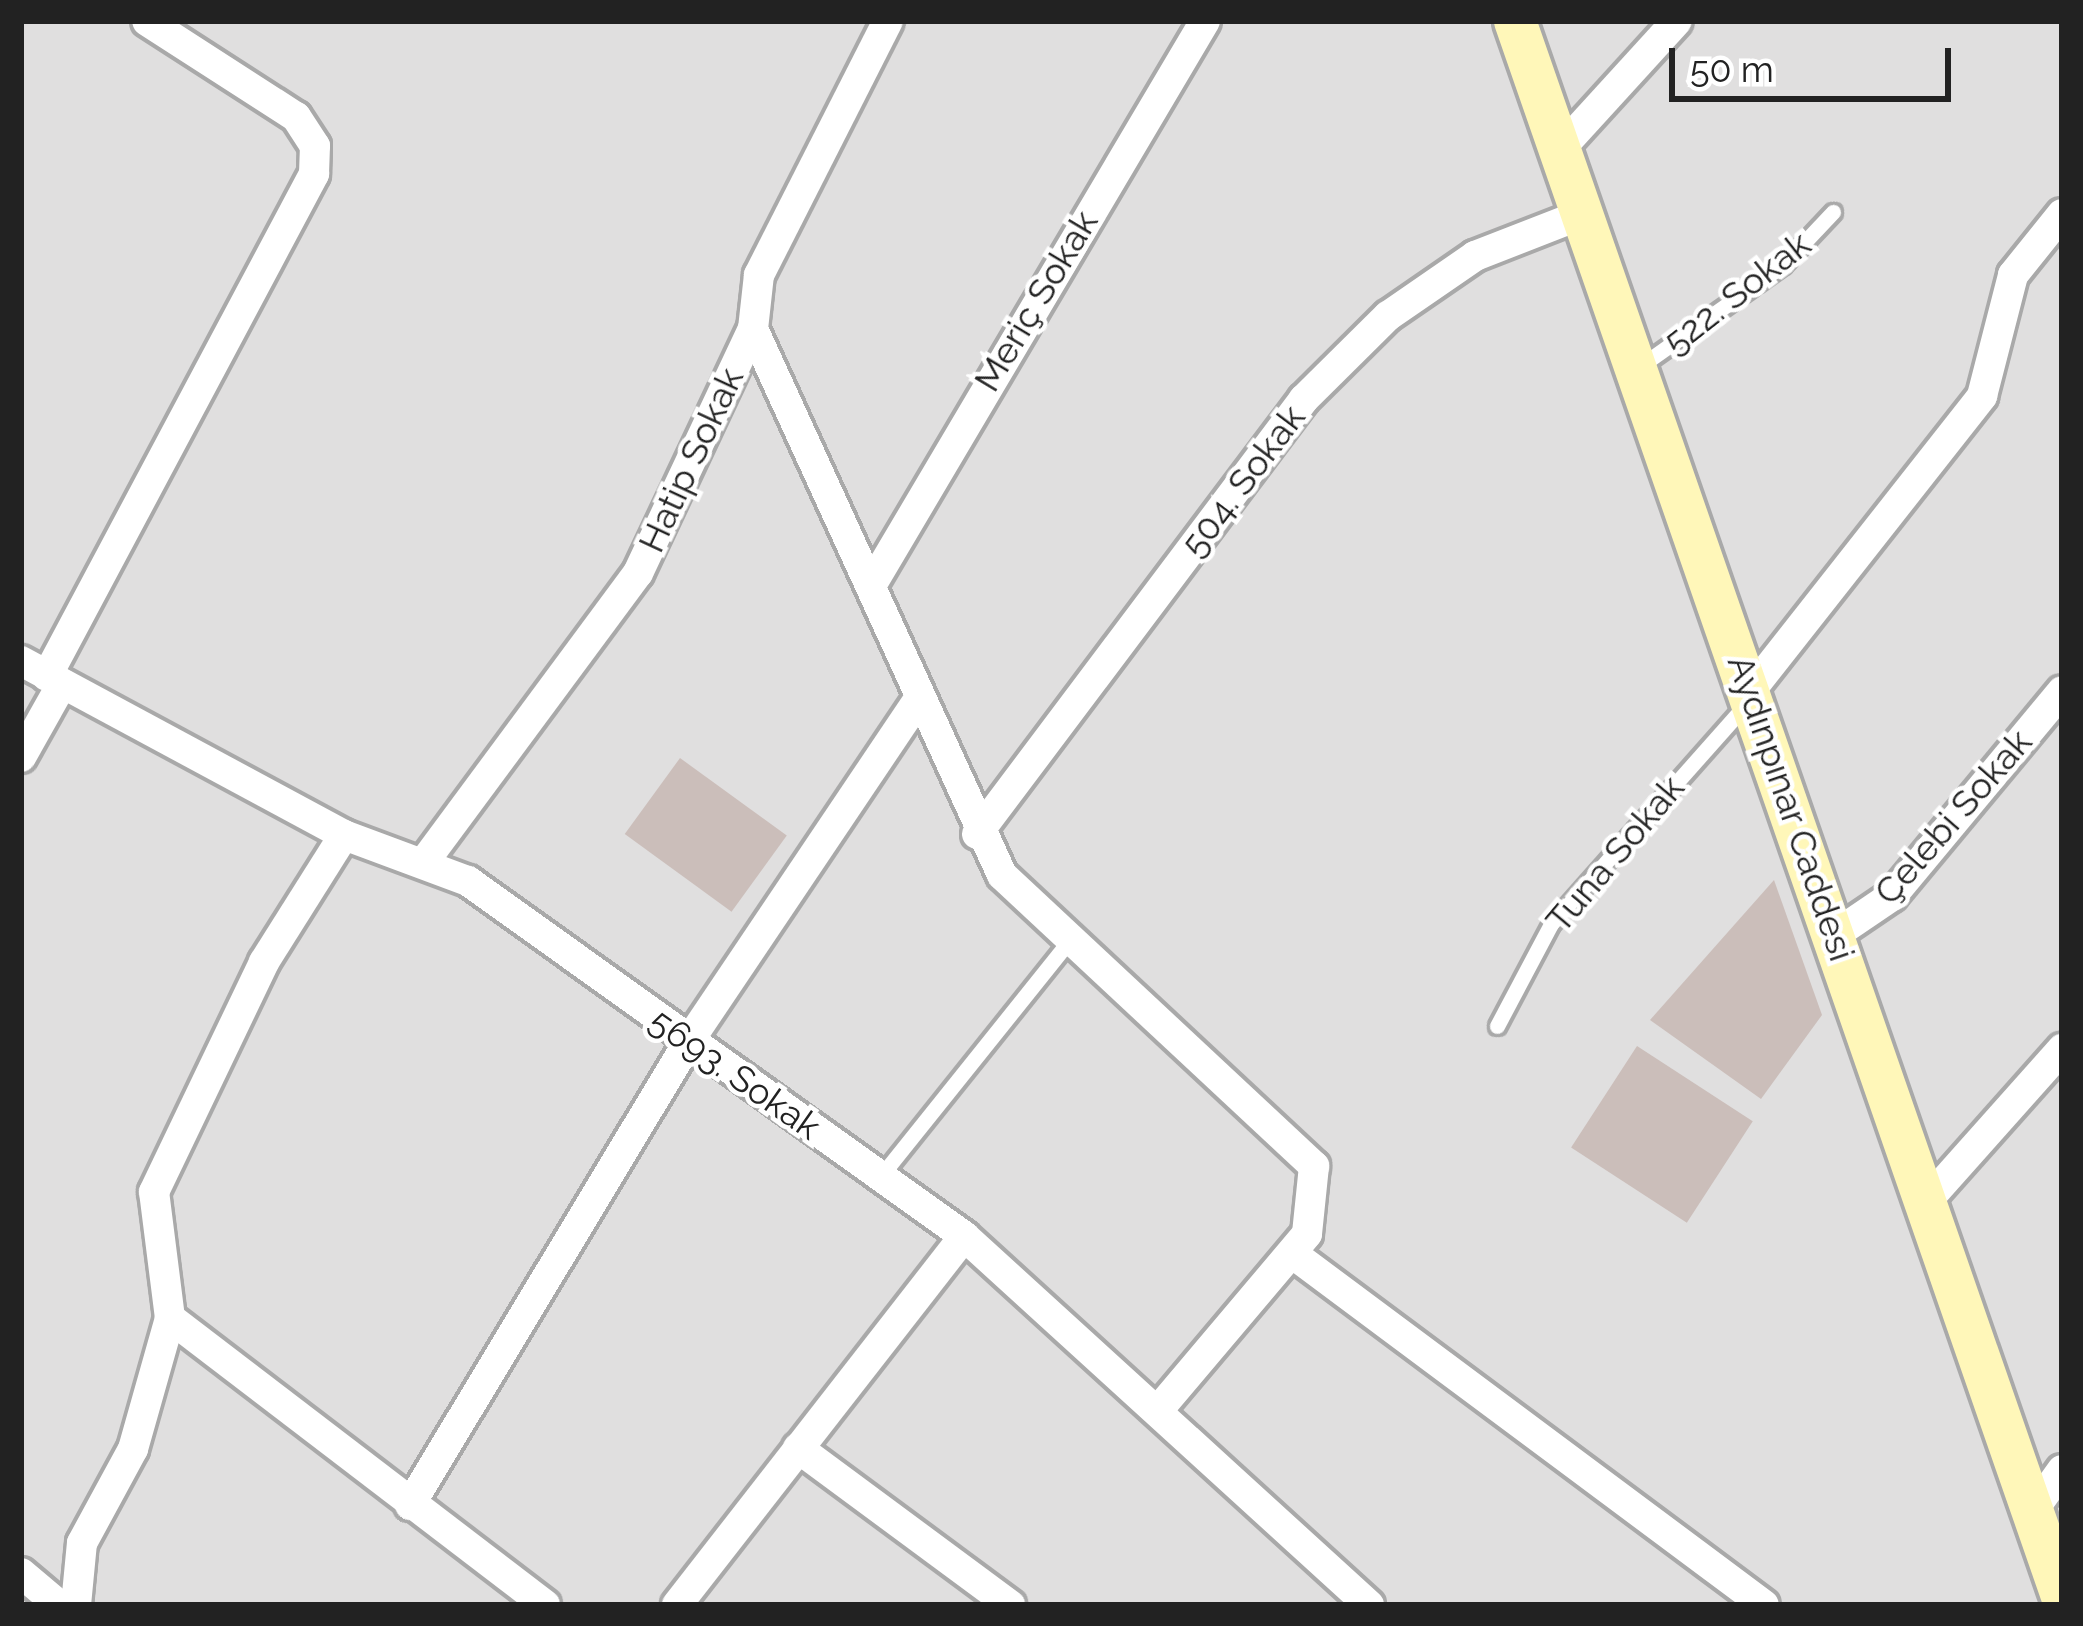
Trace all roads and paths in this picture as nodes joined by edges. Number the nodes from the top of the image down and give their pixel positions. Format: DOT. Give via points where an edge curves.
graph roads {
  1 [pos="147,21"];
  2 [pos="888,21"];
  3 [pos="1204,21"];
  4 [pos="1515,21"];
  5 [pos="1677,21"];
  6 [pos="1560,149"];
  7 [pos="1833,212"];
  8 [pos="1582,214"];
  9 [pos="2062,214"];
  10 [pos="753,329"];
  11 [pos="1637,368"];
  12 [pos="872,584"];
  13 [pos="44,674"];
  14 [pos="2062,691"];
  15 [pos="1752,694"];
  16 [pos="919,699"];
  17 [pos="21,757"];
  18 [pos="977,834"];
  19 [pos="344,835"];
  20 [pos="424,862"];
  21 [pos="1836,934"];
  22 [pos="1066,944"];
  23 [pos="1497,1026"];
  24 [pos="688,1041"];
  25 [pos="2062,1049"];
  26 [pos="880,1177"];
  27 [pos="1924,1204"];
  28 [pos="964,1236"];
  29 [pos="1293,1254"];
  30 [pos="170,1318"];
  31 [pos="1161,1407"];
  32 [pos="798,1448"];
  33 [pos="2062,1470"];
  34 [pos="410,1504"];
  35 [pos="2048,1515"];
  36 [pos="21,1573"];
  37 [pos="2062,1596"];
  38 [pos="59,1605"];
  39 [pos="76,1605"];
  40 [pos="545,1605"];
  41 [pos="677,1605"];
  42 [pos="1010,1605"];
  43 [pos="1369,1605"];
  44 [pos="1764,1605"];
  1 -- 13 [label="street" via="296,117 316,146 314,174"];
  2 -- 10 [label="street, Hatip Sokak" via="759,275"];
  3 -- 12 [label="street, Meriç Sokak"];
  4 -- 6 [label="main road, Aydınpınar Caddesi"];
  5 -- 6 [label="street"];
  6 -- 8 [label="main road, Aydınpınar Caddesi"];
  7 -- 11 [label="lane, 522. Sokak" via="1783,265"];
  8 -- 11 [label="main road, Aydınpınar Caddesi"];
  8 -- 18 [label="street, 504. Sokak" via="1475,256 1388,316 1304,399"];
  9 -- 15 [label="street" via="2013,275 1982,396"];
  10 -- 12 [label="street"];
  10 -- 20 [label="street, Hatip Sokak" via="638,573"];
  11 -- 15 [label="main road, Aydınpınar Caddesi"];
  12 -- 16 [label="street"];
  13 -- 17 [label="street"];
  13 -- 19 [label="street, 5693. Sokak"];
  14 -- 21 [label="street, Çelebi Sokak" via="1892,896"];
  15 -- 21 [label="main road, Aydınpınar Caddesi"];
  15 -- 23 [label="lane, Tuna Sokak" via="1551,924"];
  16 -- 18 [label="street"];
  16 -- 24 [label="street"];
  18 -- 22 [label="street"];
  19 -- 20 [label="street, 5693. Sokak"];
  19 -- 30 [label="street" via="264,962 154,1192"];
  20 -- 24 [label="street, 5693. Sokak" via="468,881"];
  21 -- 27 [label="main road, Aydınpınar Caddesi"];
  22 -- 26 [label="lane"];
  22 -- 29 [label="street" via="1215,1066 1314,1166 1317,1208"];
  24 -- 26 [label="street, 5693. Sokak"];
  24 -- 34 [label="street"];
  25 -- 27 [label="street"];
  26 -- 28 [label="street, 5693. Sokak"];
  27 -- 35 [label="main road, Aydınpınar Caddesi"];
  28 -- 31 [label="street, 5693. Sokak"];
  28 -- 32 [label="street"];
  29 -- 31 [label="street"];
  29 -- 44 [label="street"];
  30 -- 34 [label="street"];
  30 -- 39 [label="street" via="133,1449 82,1543"];
  31 -- 43 [label="street, 5693. Sokak"];
  32 -- 41 [label="street"];
  32 -- 42 [label="street"];
  33 -- 35 [label="street"];
  34 -- 40 [label="street"];
  35 -- 37 [label="main road, Aydınpınar Caddesi"];
  36 -- 38 [label="street"];
}
